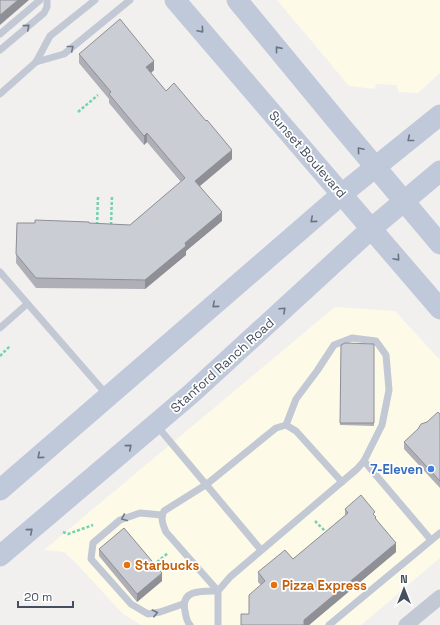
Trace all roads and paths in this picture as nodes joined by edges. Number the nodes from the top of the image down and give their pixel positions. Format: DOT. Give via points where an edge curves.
graph roads {
  1 [pos="40,0"];
  2 [pos="47,0"];
  3 [pos="95,0"];
  4 [pos="130,0"];
  5 [pos="175,0"];
  6 [pos="237,0"];
  7 [pos="0,34"];
  8 [pos="0,50"];
  9 [pos="36,62"];
  10 [pos="0,94"];
  11 [pos="98,95"];
  12 [pos="78,112"];
  13 [pos="440,115"];
  14 [pos="376,167"];
  15 [pos="440,171"];
  16 [pos="342,194"];
  17 [pos="98,196"];
  18 [pos="112,196"];
  19 [pos="404,201"];
  20 [pos="97,225"];
  21 [pos="111,226"];
  22 [pos="372,228"];
  23 [pos="440,244"];
  24 [pos="0,272"];
  25 [pos="27,304"];
  26 [pos="440,309"];
  27 [pos="0,328"];
  28 [pos="10,346"];
  29 [pos="0,356"];
  30 [pos="109,397"];
  31 [pos="156,424"];
  32 [pos="286,425"];
  33 [pos="364,461"];
  34 [pos="342,482"];
  35 [pos="207,484"];
  36 [pos="0,490"];
  37 [pos="162,515"];
  38 [pos="97,522"];
  39 [pos="63,532"];
  40 [pos="440,533"];
  41 [pos="431,540"];
  42 [pos="261,550"];
  43 [pos="0,556"];
  44 [pos="218,591"];
  45 [pos="440,597"];
  46 [pos="183,604"];
  47 [pos="190,625"];
  48 [pos="218,625"];
  49 [pos="329,625"];
  50 [pos="406,625"];
  1 -- 7 [label="lane"];
  8 -- 2 [label="lane, one-way" via="44,12"];
  3 -- 9 [label="lane" via="50,36"];
  9 -- 4 [label="lane, one-way" via="64,54"];
  5 -- 16 [label="main road, Sunset Boulevard, one-way"];
  14 -- 6 [label="main road, one-way"];
  9 -- 10 [label="lane"];
  11 -- 12 [label="path"];
  13 -- 14 [label="main road, one-way"];
  14 -- 16 [label="main road"];
  14 -- 19 [label="main road"];
  15 -- 19 [label="main road, Stanford Ranch Road"];
  16 -- 22 [label="main road, Sunset Boulevard"];
  16 -- 30 [label="main road, one-way"];
  17 -- 20 [label="path"];
  18 -- 21 [label="path"];
  19 -- 22 [label="main road, Stanford Ranch Road"];
  19 -- 23 [label="main road"];
  22 -- 26 [label="main road, Sunset Boulevard, one-way"];
  31 -- 22 [label="main road, Stanford Ranch Road, one-way"];
  24 -- 25 [label="lane"];
  25 -- 27 [label="lane"];
  25 -- 30 [label="lane"];
  28 -- 29 [label="path"];
  30 -- 36 [label="main road, one-way"];
  31 -- 35 [label="lane"];
  43 -- 31 [label="main road, Stanford Ranch Road, one-way"];
  32 -- 33 [label="lane" via="296,399 334,345 352,338 376,341 386,355 389,390 382,425"];
  32 -- 34 [label="lane" via="296,431"];
  32 -- 35 [label="lane" via="276,428"];
  33 -- 34 [label="lane"];
  33 -- 41 [label="lane"];
  34 -- 42 [label="lane"];
  35 -- 37 [label="lane" via="164,511"];
  35 -- 42 [label="lane"];
  37 -- 44 [label="lane" via="166,532"];
  37 -- 46 [label="lane, one-way" via="140,512 120,520 93,543 91,559 131,604 148,614"];
  38 -- 39 [label="path" via="68,534"];
  40 -- 41 [label="lane"];
  41 -- 49 [label="lane"];
  42 -- 44 [label="lane"];
  44 -- 46 [label="lane" via="199,591 188,596"];
  44 -- 48 [label="lane"];
  45 -- 50 [label="street"];
  46 -- 47 [label="lane"];
}
